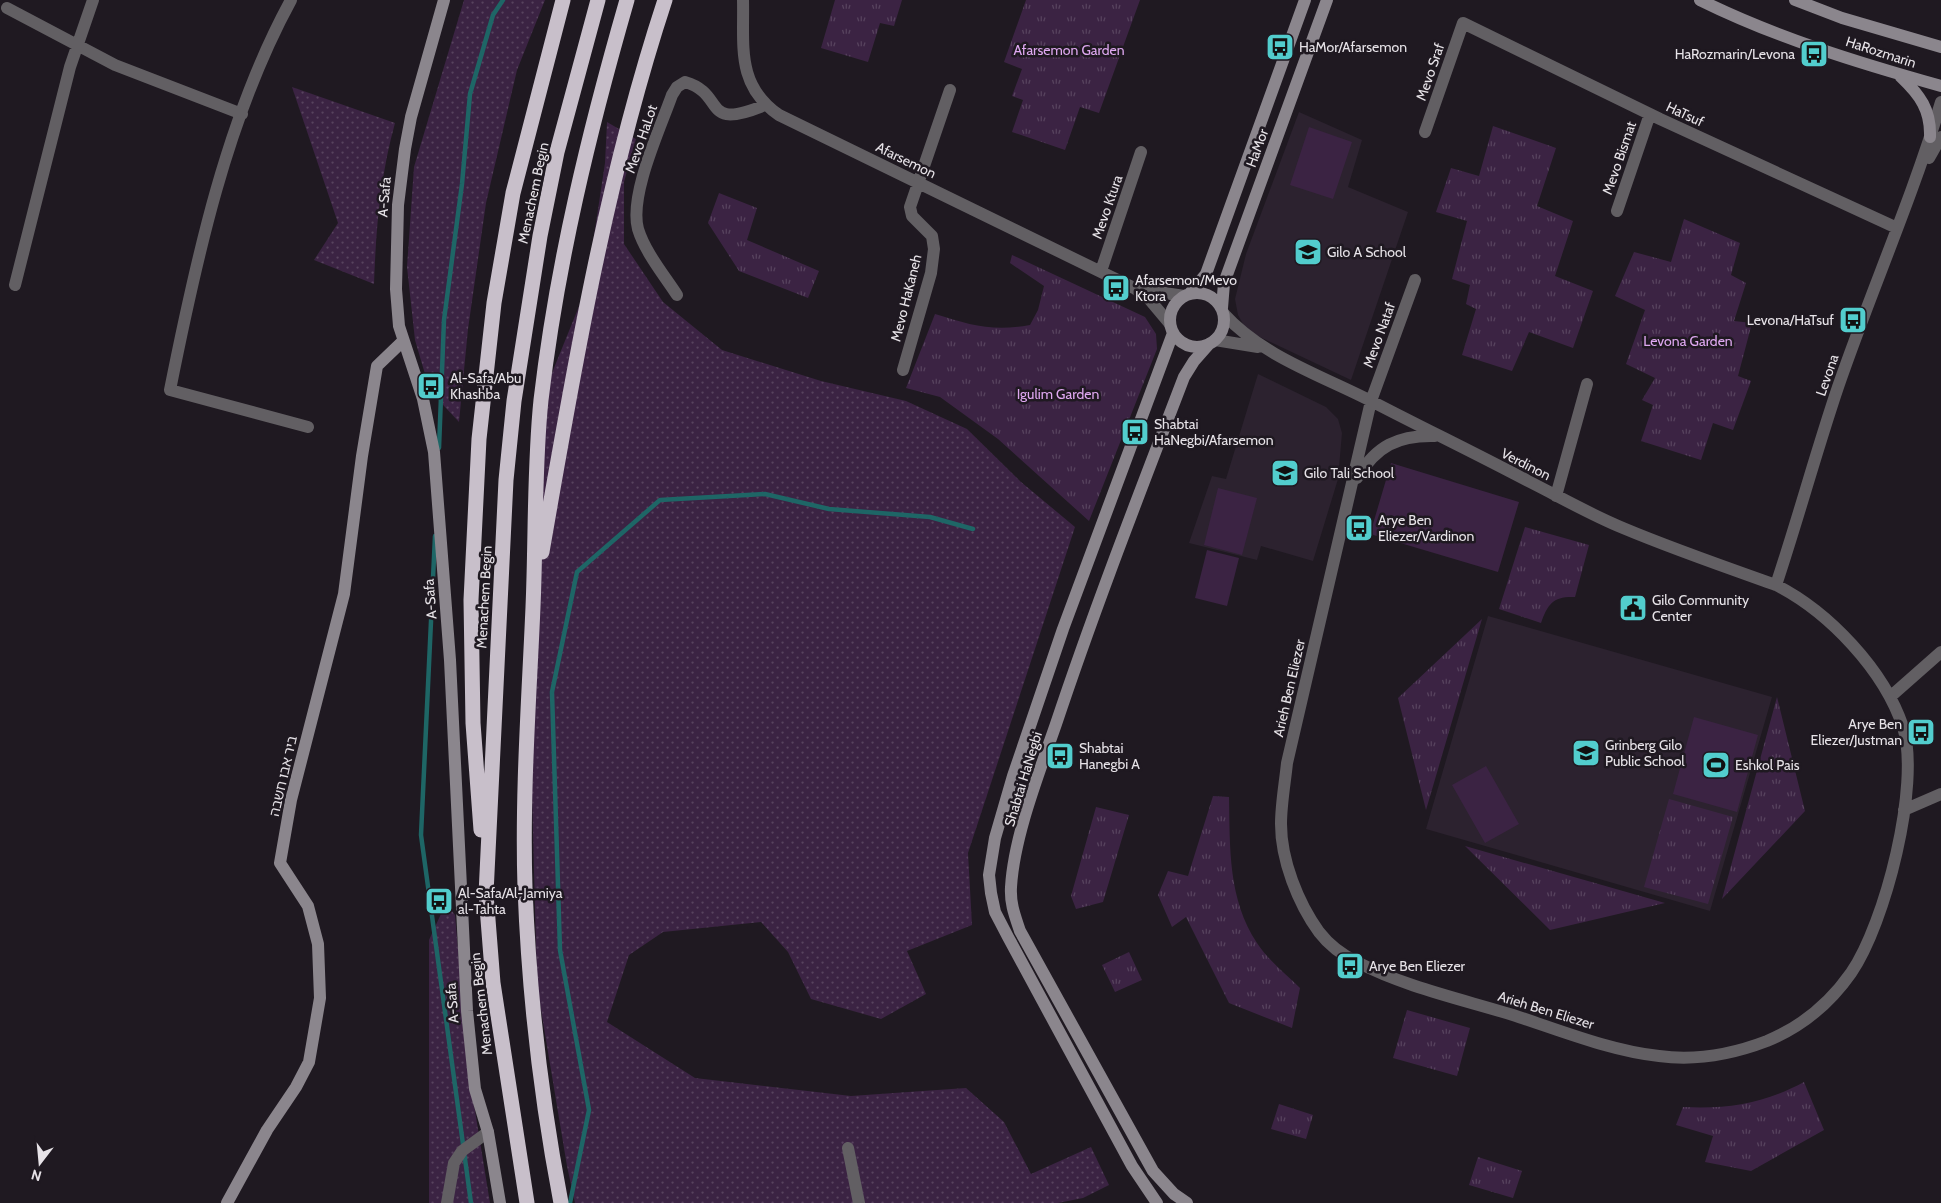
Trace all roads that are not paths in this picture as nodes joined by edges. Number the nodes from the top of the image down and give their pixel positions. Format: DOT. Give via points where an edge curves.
graph roads {
  1 [pos="93,0"];
  2 [pos="291,0"];
  3 [pos="444,0"];
  4 [pos="564,0"];
  5 [pos="598,0"];
  6 [pos="627,0"];
  7 [pos="665,0"];
  8 [pos="743,0"];
  9 [pos="1305,0"];
  10 [pos="1327,0"];
  11 [pos="1700,0"];
  12 [pos="1794,0"];
  13 [pos="6,8"];
  14 [pos="1463,23"];
  15 [pos="78,44"];
  16 [pos="1941,48"];
  17 [pos="1897,74"];
  18 [pos="1941,86"];
  19 [pos="950,90"];
  20 [pos="1941,102"];
  21 [pos="765,105"];
  22 [pos="242,114"];
  23 [pos="1650,114"];
  24 [pos="1425,132"];
  25 [pos="1936,137"];
  26 [pos="1141,152"];
  27 [pos="919,183"];
  28 [pos="1617,211"];
  29 [pos="1897,228"];
  30 [pos="1101,271"];
  31 [pos="1415,280"];
  32 [pos="15,285"];
  33 [pos="1134,288"];
  34 [pos="677,295"];
  35 [pos="1187,295"];
  36 [pos="1223,311"];
  37 [pos="1172,328"];
  38 [pos="403,341"];
  39 [pos="1212,342"];
  40 [pos="1270,351"];
  41 [pos="903,370"];
  42 [pos="1587,384"];
  43 [pos="1370,401"];
  44 [pos="308,426"];
  45 [pos="1438,436"];
  46 [pos="1351,489"];
  47 [pos="1556,496"];
  48 [pos="1776,585"];
  49 [pos="533,605"];
  50 [pos="1941,652"];
  51 [pos="1890,697"];
  52 [pos="1941,794"];
  53 [pos="1904,810"];
  54 [pos="486,894"];
  55 [pos="488,1132"];
  56 [pos="848,1148"];
  57 [pos="227,1203"];
  58 [pos="446,1203"];
  59 [pos="500,1203"];
  60 [pos="526,1203"];
  61 [pos="560,1203"];
  62 [pos="859,1203"];
  63 [pos="1157,1203"];
  64 [pos="1187,1203"];
  1 -- 15 [label="street"];
  2 -- 22 [label="street" via="260,64"];
  3 -- 38 [label="street, A-Safa" via="411,117 399,196 396,289"];
  4 -- 54 [label="highway" via="514,194 494,303 479,439 471,600 473,723"];
  5 -- 54 [label="highway, Menachem Begin" via="564,124 540,236 514,401 506,480"];
  6 -- 49 [label="highway" via="577,186 560,273 541,402"];
  7 -- 49 [label="highway" via="634,104 586,311"];
  8 -- 21 [label="street, Afarsemon" via="745,57 750,83"];
  9 -- 35 [label="street, HaMor" via="1206,274"];
  10 -- 36 [label="street, HaMor" via="1224,283"];
  11 -- 17 [label="street, HaRozmarin" via="1763,28"];
  12 -- 16 [label="street, HaRozmarin"];
  13 -- 15 [label="street"];
  14 -- 23 [label="street, HaTsuf"];
  14 -- 24 [label="street, Mevo Sraf"];
  15 -- 22 [label="street" via="115,65"];
  15 -- 32 [label="street"];
  17 -- 18 [label="street, HaRozmarin"];
  17 -- 25 [label="street" via="1917,91 1924,102"];
  19 -- 27 [label="street, Mevo HaKaneh"];
  20 -- 25 [label="street, Levona"];
  21 -- 27 [label="street, Afarsemon" via="779,115"];
  21 -- 34 [label="street, Mevo HaLot" via="742,115 728,116 717,110 694,85 685,82 672,95 635,213 638,230 647,248"];
  22 -- 44 [label="street" via="202,242 170,390"];
  23 -- 28 [label="street, Mevo Bismat"];
  23 -- 29 [label="street, HaTsuf"];
  25 -- 29 [label="street, Levona"];
  26 -- 30 [label="street, Mevo Ktura"];
  27 -- 30 [label="street, Afarsemon"];
  27 -- 41 [label="street, Mevo HaKaneh" via="910,207 912,216 932,236 934,261"];
  29 -- 48 [label="street, Levona" via="1838,386"];
  30 -- 33 [label="street, Afarsemon"];
  31 -- 43 [label="street, Mevo Nataf"];
  33 -- 35 [label="street, Afarsemon"];
  33 -- 37 [label="street, Afarsemon" via="1149,299"];
  35 -- 36 [label="street" via="1205,294 1218,302"];
  35 -- 37 [label="street" via="1172,308"];
  36 -- 39 [label="street" via="1223,328"];
  36 -- 40 [label="street, Verdinon" via="1241,332"];
  37 -- 39 [label="street" via="1185,344 1193,346"];
  37 -- 63 [label="street, Shabtai HaNegbi" via="1008,790 989,875 996,912 1008,938 1132,1166"];
  38 -- 55 [label="street, A-Safa" via="424,400 434,452 450,660 467,1011 475,1089"];
  38 -- 57 [label="street, ביר אבו חשבה" via="377,366 344,594 291,800 280,863 308,906 318,944 320,998 308,1062"];
  39 -- 40 [label="street, Verdinon" via="1240,343"];
  39 -- 64 [label="street, Shabtai HaNegbi" via="1184,377 1085,638 1018,844 1010,902 1020,931 1153,1171"];
  40 -- 43 [label="street, Verdinon"];
  42 -- 47 [label="street"];
  43 -- 45 [label="street, Verdinon"];
  43 -- 46 [label="street, Arieh Ben Eliezer"];
  45 -- 46 [label="street" via="1404,438 1386,447 1364,466"];
  45 -- 47 [label="street, Verdinon"];
  46 -- 53 [label="street, Arieh Ben Eliezer" via="1287,764 1281,823 1282,846 1298,892 1319,931 1342,953 1380,973 1636,1053 1679,1058 1738,1049 1768,1040 1796,1026 1818,1010 1852,971 1866,947 1885,893"];
  47 -- 48 [label="street, Verdinon" via="1622,528"];
  48 -- 51 [label="street, Arieh Ben Eliezer" via="1798,596 1837,630 1871,668"];
  49 -- 61 [label="highway" via="525,788 525,887 531,986"];
  50 -- 51 [label="street"];
  51 -- 53 [label="street, Arieh Ben Eliezer" via="1907,743 1909,772"];
  52 -- 53 [label="street"];
  54 -- 60 [label="highway, Menachem Begin" via="493,983"];
  55 -- 58 [label="street" via="462,1151 454,1163"];
  55 -- 59 [label="street, A-Safa"];
  56 -- 62 [label="street"];
}
